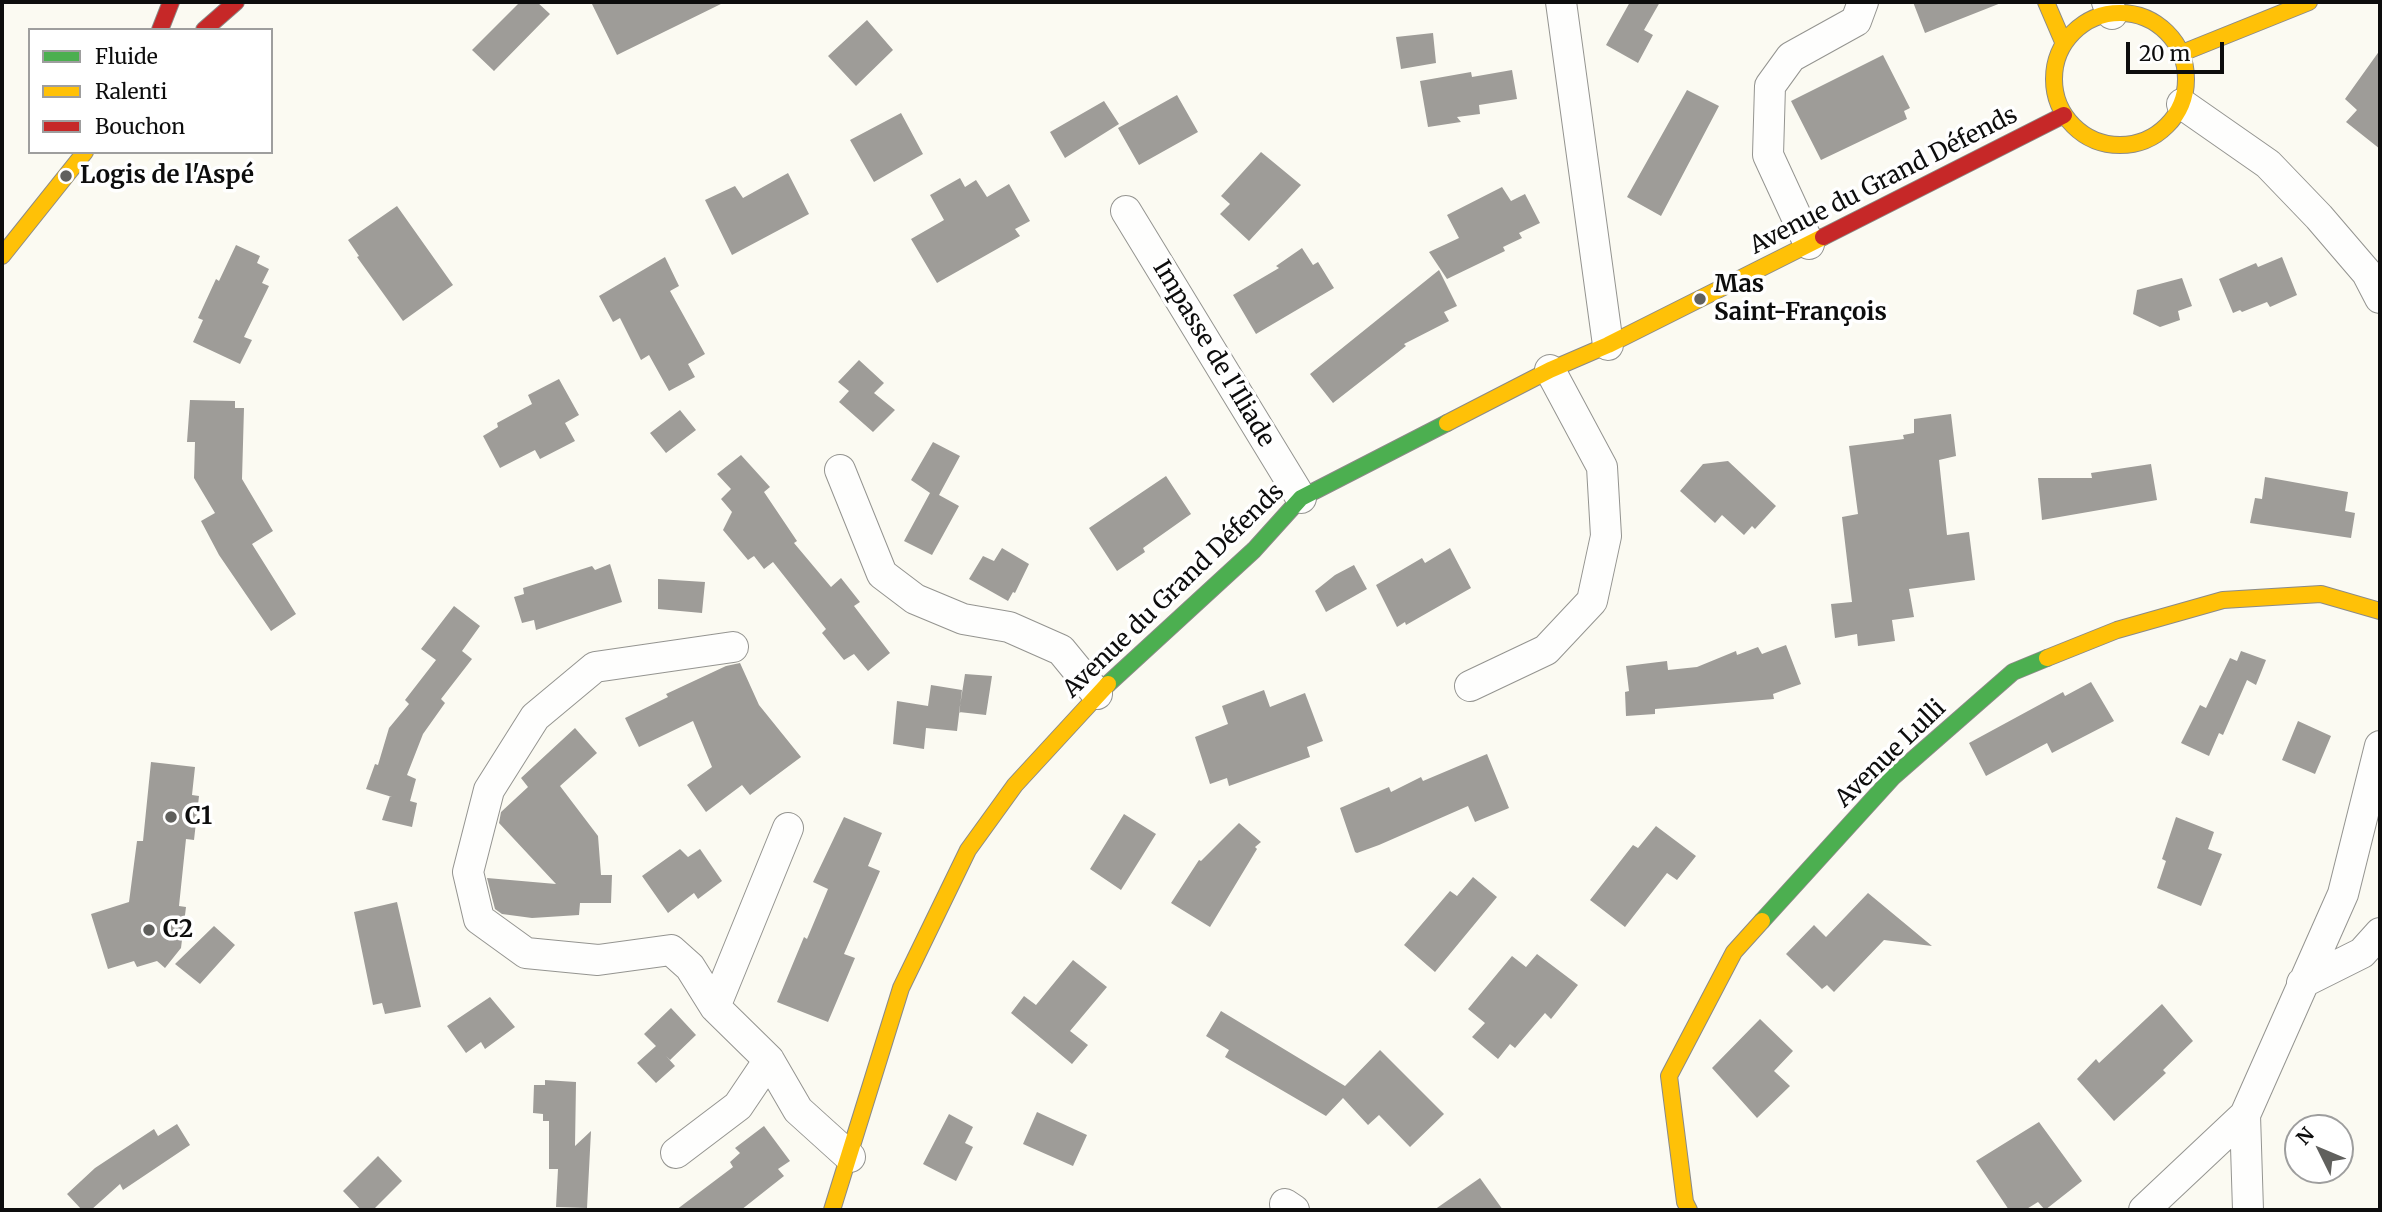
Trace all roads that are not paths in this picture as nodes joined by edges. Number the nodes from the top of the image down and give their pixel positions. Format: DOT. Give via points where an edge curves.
graph roads {
  1 [pos="172,2"];
  2 [pos="236,2"];
  3 [pos="1562,2"];
  4 [pos="1863,2"];
  5 [pos="2046,2"];
  6 [pos="2309,2"];
  7 [pos="2109,8"];
  8 [pos="161,28"];
  9 [pos="206,28"];
  10 [pos="2064,44"];
  11 [pos="2182,53"];
  12 [pos="2182,103"];
  13 [pos="2064,114"];
  14 [pos="83,154"];
  15 [pos="1126,211"];
  16 [pos="1809,244"];
  17 [pos="2,256"];
  18 [pos="2380,298"];
  19 [pos="1608,345"];
  20 [pos="1550,370"];
  21 [pos="841,470"];
  22 [pos="1301,498"];
  23 [pos="2380,611"];
  24 [pos="733,647"];
  25 [pos="1470,686"];
  26 [pos="1097,694"];
  27 [pos="2380,746"];
  28 [pos="788,828"];
  29 [pos="2380,933"];
  30 [pos="2302,983"];
  31 [pos="715,1007"];
  32 [pos="769,1060"];
  33 [pos="2245,1115"];
  34 [pos="676,1153"];
  35 [pos="850,1157"];
  36 [pos="832,1210"];
  37 [pos="1689,1210"];
  38 [pos="2144,1210"];
  39 [pos="2248,1210"];
  1 -- 8 [label="street"];
  2 -- 9 [label="street"];
  3 -- 19 [label="street"];
  4 -- 16 [label="street" via="1856,21 1791,57 1770,86 1768,155"];
  5 -- 10 [label="street"];
  6 -- 11 [label="street"];
  7 -- 10 [label="street"];
  7 -- 11 [label="street" via="2154,22"];
  10 -- 13 [label="street" via="2054,87"];
  11 -- 12 [label="street" via="2186,87"];
  12 -- 13 [label="street" via="2161,132 2127,146 2091,139"];
  12 -- 18 [label="street" via="2268,164 2367,273"];
  13 -- 16 [label="street, Avenue du Grand Défends"];
  14 -- 17 [label="street"];
  15 -- 22 [label="street, Impasse de l'Iliade"];
  16 -- 19 [label="street, Avenue du Grand Défends"];
  19 -- 20 [label="street, Avenue du Grand Défends"];
  20 -- 22 [label="street, Avenue du Grand Défends"];
  20 -- 25 [label="street" via="1602,467 1606,536 1592,601 1546,650"];
  21 -- 26 [label="street" via="882,574 915,599 962,619 1009,627 1061,650"];
  22 -- 26 [label="street, Avenue du Grand Défends" via="1254,550"];
  23 -- 37 [label="street, Avenue Lulli" via="2321,594 2223,600 2117,630 2013,672 1893,777 1734,952 1669,1076"];
  24 -- 31 [label="street" via="595,667 535,716 489,790 468,872 479,919 526,953 598,960 671,950 690,967"];
  26 -- 35 [label="street, Avenue du Grand Défends" via="1015,785 968,850 901,988"];
  27 -- 30 [label="street" via="2343,894"];
  28 -- 31 [label="street"];
  29 -- 30 [label="street" via="2362,953"];
  30 -- 33 [label="street"];
  31 -- 32 [label="street"];
  32 -- 34 [label="street" via="738,1106"];
  32 -- 35 [label="street" via="798,1110"];
  33 -- 38 [label="street"];
  33 -- 39 [label="street"];
  35 -- 36 [label="street, Avenue du Grand Défends"];
}
